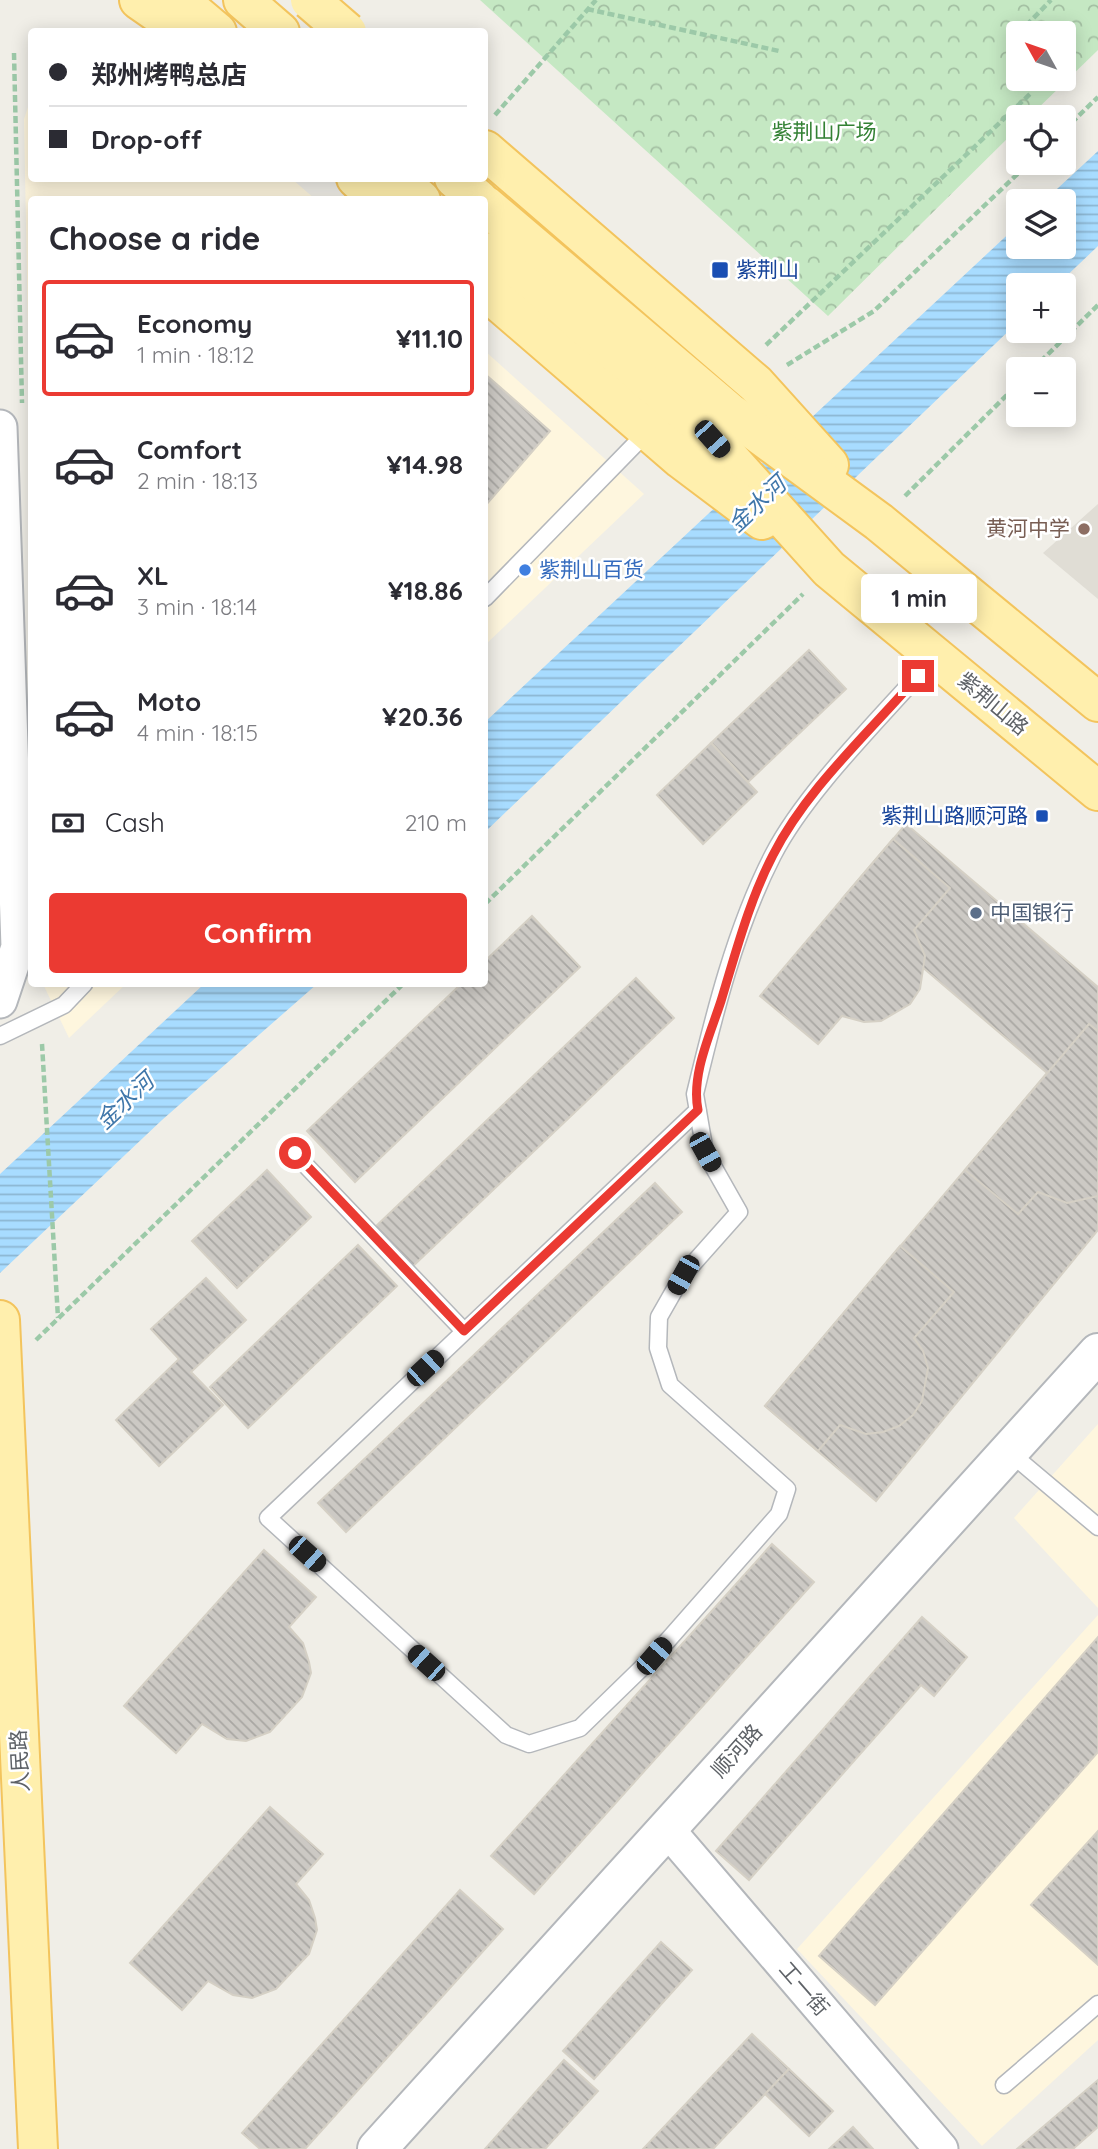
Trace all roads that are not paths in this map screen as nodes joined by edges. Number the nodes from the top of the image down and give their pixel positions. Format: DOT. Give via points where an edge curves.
graph roads {
  1 [pos="139,0"];
  2 [pos="179,0"];
  3 [pos="243,0"];
  4 [pos="310,0"];
  5 [pos="179,28"];
  6 [pos="212,28"];
  7 [pos="275,28"];
  8 [pos="342,28"];
  9 [pos="491,142"];
  10 [pos="360,182"];
  11 [pos="401,182"];
  12 [pos="459,182"];
  13 [pos="376,196"];
  14 [pos="416,196"];
  15 [pos="474,196"];
  16 [pos="488,208"];
  17 [pos="488,254"];
  18 [pos="488,293"];
  19 [pos="0,427"];
  20 [pos="648,431"];
  21 [pos="707,436"];
  22 [pos="879,522"];
  23 [pos="488,595"];
  24 [pos="935,656"];
  25 [pos="1098,702"];
  26 [pos="1098,791"];
  27 [pos="81,987"];
  28 [pos="0,1001"];
  29 [pos="0,1036"];
  30 [pos="698,1110"];
  31 [pos="295,1153"];
  32 [pos="0,1320"];
  33 [pos="464,1331"];
  34 [pos="1098,1353"];
  35 [pos="1007,1451"];
  36 [pos="1098,1527"];
  37 [pos="667,1829"];
  38 [pos="1098,2004"];
  39 [pos="1004,2085"];
  40 [pos="38,2149"];
  41 [pos="377,2149"];
  42 [pos="941,2149"];
  1 -- 5 [label="main road"];
  2 -- 6 [label="main road"];
  3 -- 7 [label="main road"];
  4 -- 8 [label="main road, bridge"];
  9 -- 22 [label="main road" via="748,377"];
  10 -- 13 [label="main road"];
  11 -- 14 [label="main road"];
  12 -- 15 [label="main road"];
  16 -- 21 [label="main road"];
  17 -- 21 [label="main road"];
  18 -- 20 [label="main road"];
  19 -- 28 [label="street" via="18,947"];
  20 -- 21 [label="main road"];
  20 -- 23 [label="lane"];
  21 -- 22 [label="main road"];
  21 -- 24 [label="main road, 紫荆山路" via="829,569"];
  22 -- 25 [label="main road"];
  24 -- 26 [label="main road, 紫荆山路"];
  24 -- 30 [label="lane" via="806,806 773,855 707,1042 695,1094"];
  27 -- 29 [label="lane" via="64,1006"];
  30 -- 33 [label="lane"];
  30 -- 33 [label="lane" via="705,1152 739,1212 683,1275 659,1317 658,1349 670,1385 787,1489 779,1514 654,1656 580,1728 529,1744 506,1735 268,1518"];
  31 -- 33 [label="lane"];
  32 -- 40 [label="main road, 人民路"];
  34 -- 35 [label="street, 顺河路"];
  35 -- 36 [label="lane"];
  35 -- 37 [label="street, 顺河路"];
  37 -- 41 [label="street, 顺河路"];
  37 -- 42 [label="street, 工一街"];
  38 -- 39 [label="lane"];
}
